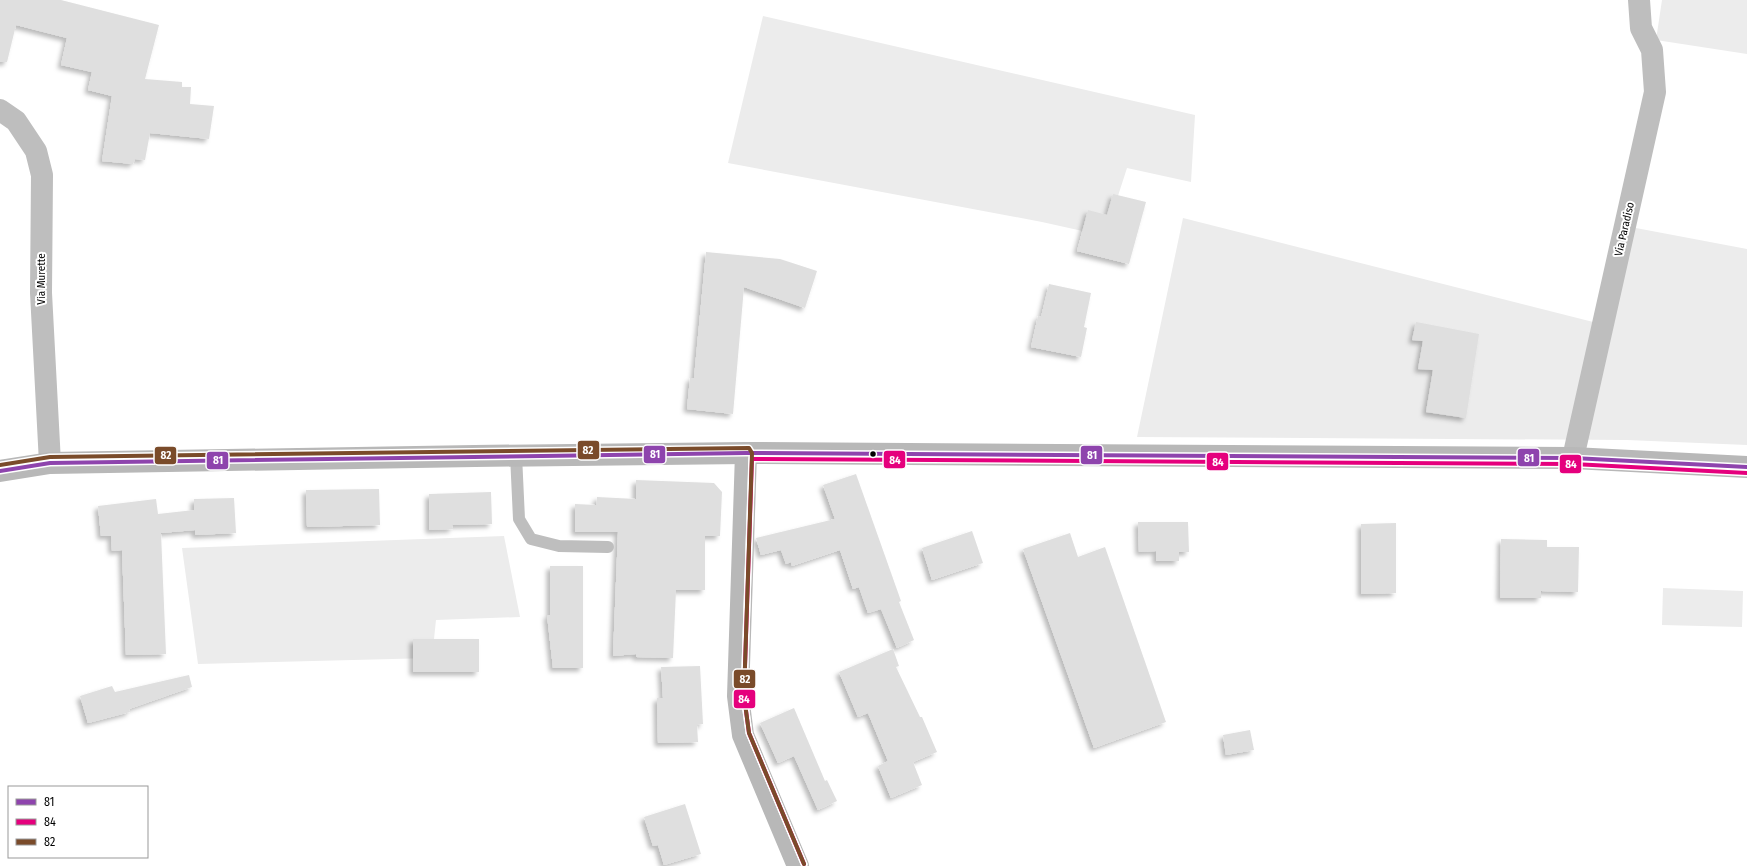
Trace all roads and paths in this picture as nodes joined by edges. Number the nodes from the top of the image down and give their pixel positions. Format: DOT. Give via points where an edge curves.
graph roads {
  1 [pos="1639,0"];
  2 [pos="0,110"];
  3 [pos="746,453"];
  4 [pos="516,455"];
  5 [pos="1573,458"];
  6 [pos="50,463"];
  7 [pos="1747,467"];
  8 [pos="0,471"];
  9 [pos="608,546"];
  10 [pos="798,866"];
  1 -- 5 [label="street, Via Paradiso" via="1641,28 1652,50 1655,92"];
  2 -- 6 [label="street, Via Murette" via="16,121 36,151 42,175 41,293"];
  3 -- 4 [label="main road"];
  3 -- 5 [label="main road"];
  3 -- 10 [label="main road" via="738,696 744,735"];
  4 -- 6 [label="main road"];
  4 -- 9 [label="lane" via="519,519 531,538 559,546"];
  5 -- 7 [label="main road"];
  6 -- 8 [label="main road"];
}
